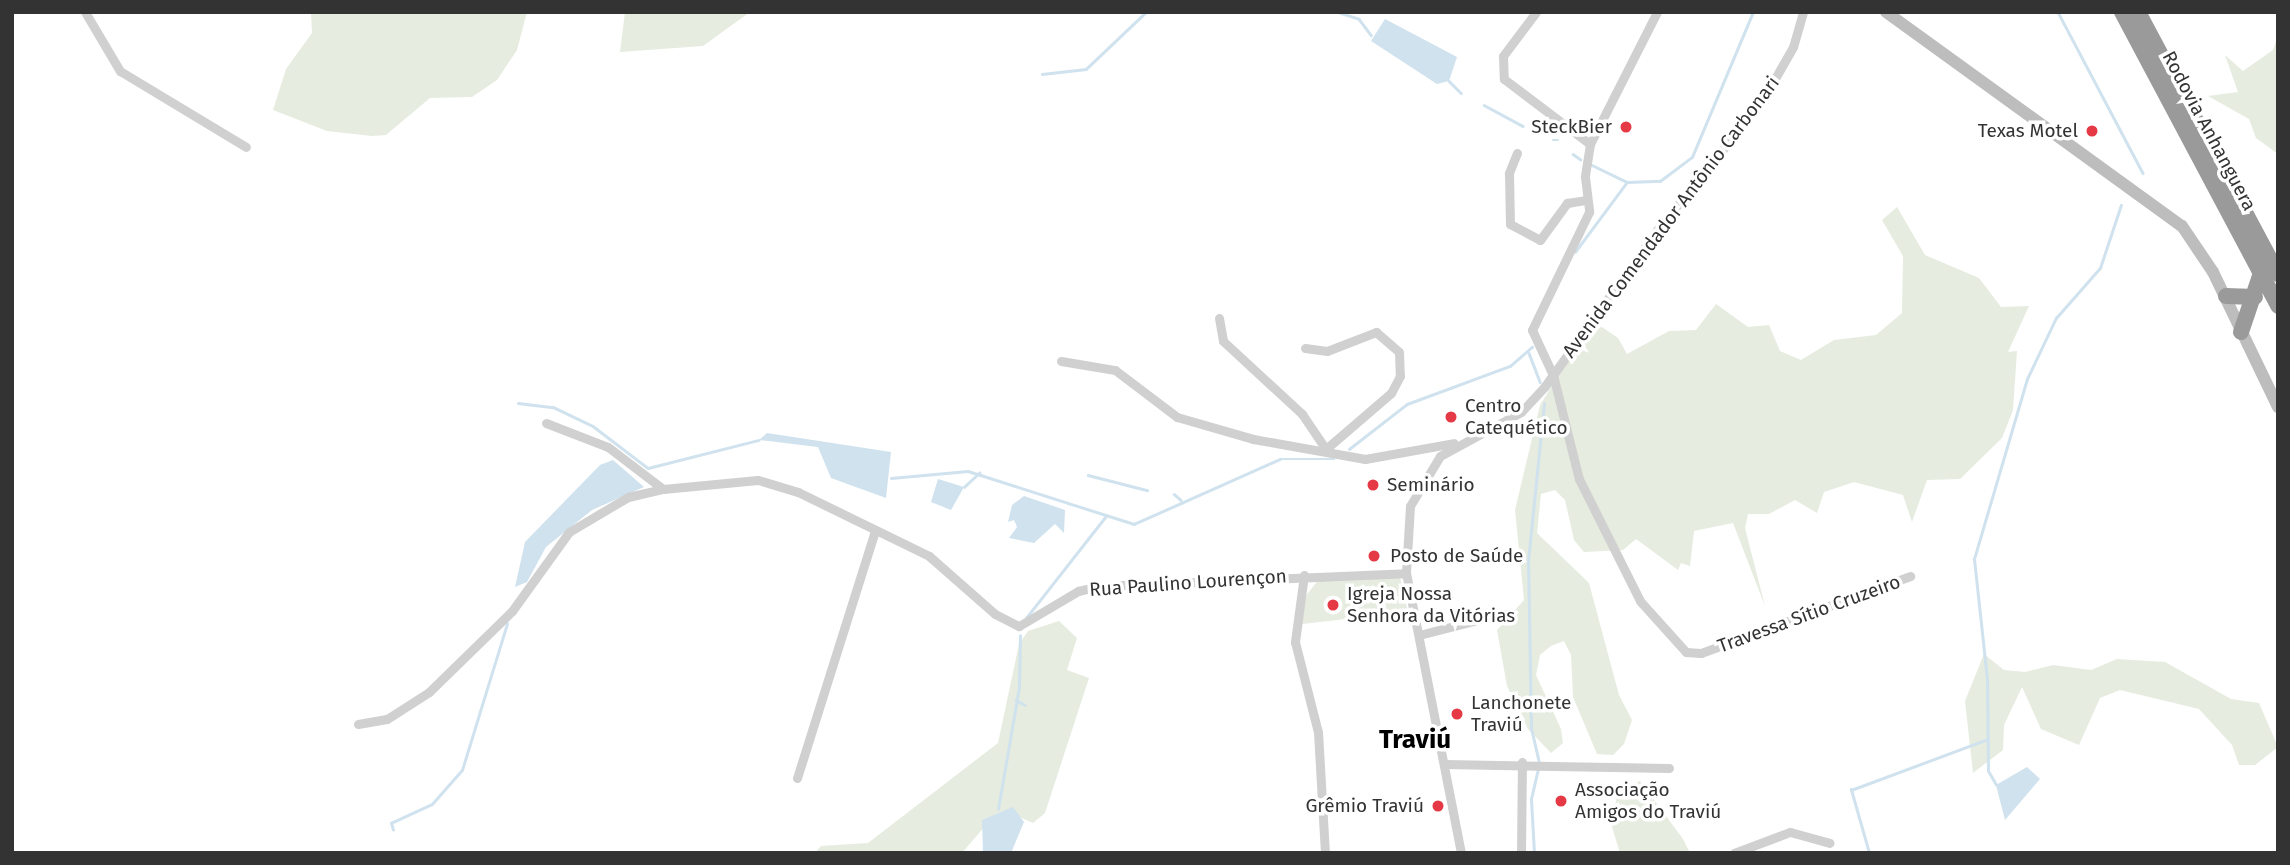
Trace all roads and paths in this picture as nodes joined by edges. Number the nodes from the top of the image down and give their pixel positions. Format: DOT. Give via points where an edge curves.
graph roads {
  1 [pos="85,12"];
  2 [pos="1536,12"];
  3 [pos="1657,12"];
  4 [pos="1803,12"];
  5 [pos="1886,12"];
  6 [pos="2122,12"];
  7 [pos="2138,12"];
  8 [pos="1590,144"];
  9 [pos="246,147"];
  10 [pos="1517,153"];
  11 [pos="1587,200"];
  12 [pos="2261,273"];
  13 [pos="2278,274"];
  14 [pos="2226,296"];
  15 [pos="2255,297"];
  16 [pos="2278,306"];
  17 [pos="1219,318"];
  18 [pos="2241,332"];
  19 [pos="1305,348"];
  20 [pos="1061,361"];
  21 [pos="1553,375"];
  22 [pos="2278,407"];
  23 [pos="546,423"];
  24 [pos="1456,443"];
  25 [pos="1326,448"];
  26 [pos="663,489"];
  27 [pos="875,530"];
  28 [pos="1406,573"];
  29 [pos="1304,575"];
  30 [pos="1910,576"];
  31 [pos="1497,615"];
  32 [pos="1419,635"];
  33 [pos="358,724"];
  34 [pos="1522,762"];
  35 [pos="1444,764"];
  36 [pos="1669,768"];
  37 [pos="797,778"];
  38 [pos="1830,843"];
  39 [pos="1325,853"];
  40 [pos="1461,853"];
  41 [pos="1521,853"];
  42 [pos="1734,853"];
  1 -- 9 [label="street" via="120,71"];
  2 -- 8 [label="street" via="1503,56 1504,79"];
  3 -- 8 [label="street"];
  4 -- 21 [label="street, Avenida Comendador Antônio Carbonari" via="1793,47 1761,103 1657,230"];
  5 -- 14 [label="main road" via="2182,226"];
  6 -- 12 [label="highway, Rodovia Anhanguera"];
  7 -- 13 [label="highway, Rodovia Anhanguera"];
  8 -- 11 [label="street"];
  10 -- 11 [label="street" via="1509,173 1510,224 1541,240 1567,203"];
  11 -- 21 [label="street, Travessa Sítio Cruzeiro" via="1586,222 1556,271 1532,330"];
  12 -- 15 [label="highway"];
  12 -- 16 [label="highway, Rodovia Anhanguera"];
  14 -- 15 [label="highway"];
  14 -- 18 [label="main road"];
  15 -- 18 [label="highway"];
  17 -- 25 [label="street" via="1223,341 1302,414"];
  18 -- 22 [label="main road"];
  19 -- 25 [label="street" via="1327,351 1376,332 1399,352 1400,376 1391,393"];
  20 -- 25 [label="street" via="1115,370 1159,409 1206,427"];
  21 -- 24 [label="street, Avenida Comendador Antônio Carbonari" via="1521,412"];
  21 -- 30 [label="street, Travessa Sítio Cruzeiro" via="1579,479 1640,601 1676,648 1702,653"];
  23 -- 26 [label="street" via="608,447"];
  24 -- 25 [label="street" via="1365,459"];
  24 -- 28 [label="street, Avenida Comendador Antônio Carbonari" via="1432,467 1410,506"];
  26 -- 27 [label="street, Rua Paulino Lourençon" via="776,483"];
  26 -- 33 [label="street, Rua Paulino Lourençon" via="628,497 569,532 512,611 429,692 387,719"];
  27 -- 29 [label="street, Rua Paulino Lourençon" via="929,556 995,614 1019,626 1088,588"];
  27 -- 37 [label="street"];
  28 -- 29 [label="street, Rua Paulino Lourençon"];
  28 -- 32 [label="street, Avenida Comendador Antônio Carbonari"];
  29 -- 39 [label="street" via="1295,642 1318,732"];
  31 -- 32 [label="street"];
  32 -- 35 [label="street, Avenida Comendador Antônio Carbonari"];
  34 -- 35 [label="street"];
  34 -- 36 [label="street"];
  34 -- 41 [label="street"];
  35 -- 40 [label="street, Avenida Comendador Antônio Carbonari"];
  38 -- 42 [label="street" via="1790,832"];
}
